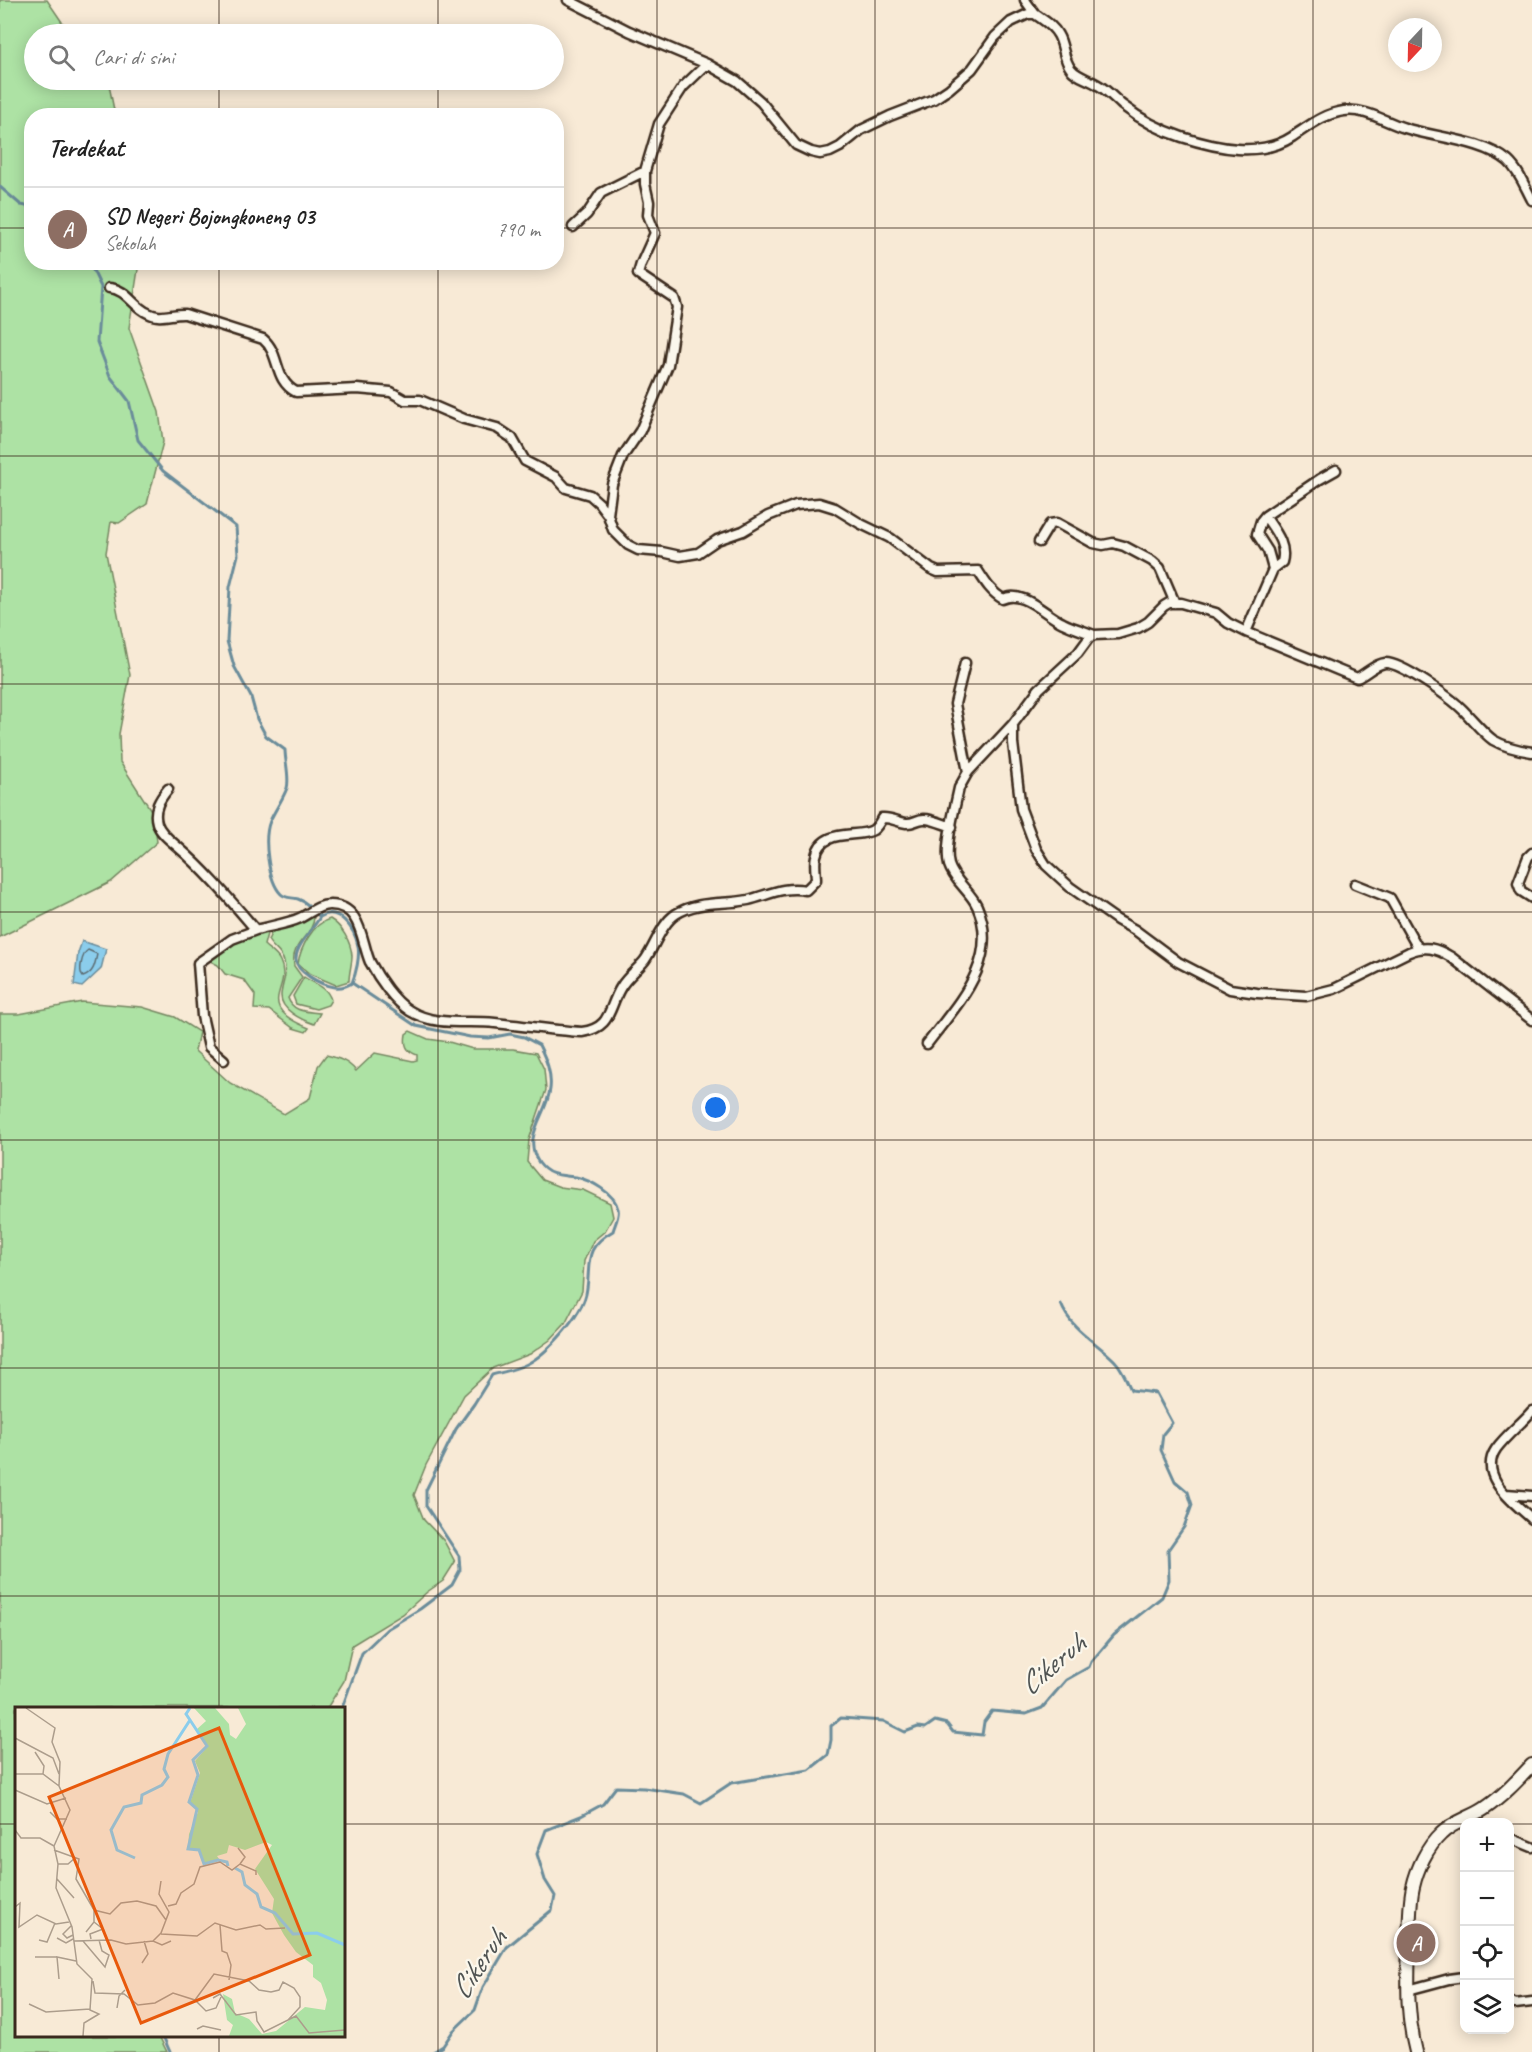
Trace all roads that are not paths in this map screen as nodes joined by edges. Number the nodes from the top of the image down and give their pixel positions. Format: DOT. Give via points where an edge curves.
graph roads {
  1 [pos="568,0"];
  2 [pos="1024,0"];
  3 [pos="1035,14"];
  4 [pos="707,64"];
  5 [pos="645,171"];
  6 [pos="1532,200"];
  7 [pos="573,227"];
  8 [pos="109,288"];
  9 [pos="1336,470"];
  10 [pos="608,515"];
  11 [pos="1265,516"];
  12 [pos="1040,542"];
  13 [pos="1273,569"];
  14 [pos="1175,603"];
  15 [pos="1246,632"];
  16 [pos="1094,635"];
  17 [pos="965,663"];
  18 [pos="1013,724"];
  19 [pos="1532,752"];
  20 [pos="968,772"];
  21 [pos="168,789"];
  22 [pos="952,827"];
  23 [pos="1532,853"];
  24 [pos="1355,884"];
  25 [pos="1532,898"];
  26 [pos="256,930"];
  27 [pos="1418,948"];
  28 [pos="1532,1020"];
  29 [pos="927,1044"];
  30 [pos="224,1060"];
  31 [pos="1532,1411"];
  32 [pos="1505,1494"];
  33 [pos="1532,1496"];
  34 [pos="1532,1519"];
  35 [pos="1532,1765"];
  36 [pos="1469,1818"];
  37 [pos="1460,1823"];
  38 [pos="1514,1840"];
  39 [pos="1532,1847"];
  40 [pos="1460,1978"];
  41 [pos="1408,1990"];
  42 [pos="1532,2002"];
  43 [pos="1514,2004"];
  44 [pos="1416,2052"];
  1 -- 4 [label="street" via="628,32"];
  2 -- 3 [label="street"];
  3 -- 4 [label="street" via="1011,22 972,69 949,89 820,154 796,145 747,87"];
  3 -- 6 [label="street" via="1055,30 1074,72 1162,130 1203,143 1268,148 1333,114 1366,113 1492,152 1515,169"];
  4 -- 5 [label="street" via="683,87 659,124"];
  5 -- 7 [label="street" via="601,193"];
  5 -- 10 [label="street" via="648,215 655,233 638,274 674,298 677,307 668,365 640,431 623,456 612,484"];
  8 -- 10 [label="street" via="125,293 148,314 185,314 262,339 270,345 287,388 296,392 391,392 405,400 420,400 496,428 512,438 525,460 556,477 566,488 590,495"];
  9 -- 11 [label="street"];
  10 -- 16 [label="street" via="613,530 628,545 680,556 698,553 717,540 796,505 819,503 890,538 931,569 978,571 988,587 1003,599 1021,598 1063,623"];
  11 -- 13 [label="street" via="1257,534"];
  11 -- 13 [label="street" via="1284,553 1282,562"];
  12 -- 14 [label="street" via="1050,524 1057,523 1094,543 1124,546 1157,564"];
  13 -- 15 [label="street"];
  14 -- 15 [label="street" via="1216,613"];
  14 -- 16 [label="street" via="1164,606 1138,628"];
  15 -- 19 [label="street" via="1357,678 1378,665 1398,665 1449,698 1491,738 1510,748"];
  16 -- 18 [label="street" via="1039,689"];
  17 -- 20 [label="street" via="955,704"];
  18 -- 20 [label="street"];
  18 -- 27 [label="street" via="1021,809 1046,865 1099,908 1178,962 1230,989 1293,996 1318,994 1348,983"];
  20 -- 22 [label="street" via="959,788"];
  21 -- 26 [label="street" via="156,809 157,825 201,866"];
  22 -- 26 [label="street" via="930,820 912,824 882,818 874,829 840,834 822,845 815,858 816,880 806,890 787,888 678,913 620,988 606,1020 595,1029 582,1032 449,1022 411,1012 374,968 363,934 348,911 333,905"];
  22 -- 29 [label="street" via="949,865 977,905 984,933 983,949 972,984"];
  23 -- 25 [label="street" via="1518,883 1521,891"];
  24 -- 27 [label="street" via="1390,898"];
  26 -- 30 [label="street" via="232,939 198,963 209,1047"];
  27 -- 28 [label="street" via="1429,947 1451,957"];
  31 -- 32 [label="street" via="1491,1461 1493,1476"];
  32 -- 33 [label="street"];
  32 -- 34 [label="street"];
  35 -- 36 [label="street"];
  37 -- 41 [label="street" via="1435,1839 1413,1886"];
  38 -- 39 [label="street"];
  40 -- 41 [label="street"];
  41 -- 44 [label="street" via="1408,2019"];
  42 -- 43 [label="street"];
}
